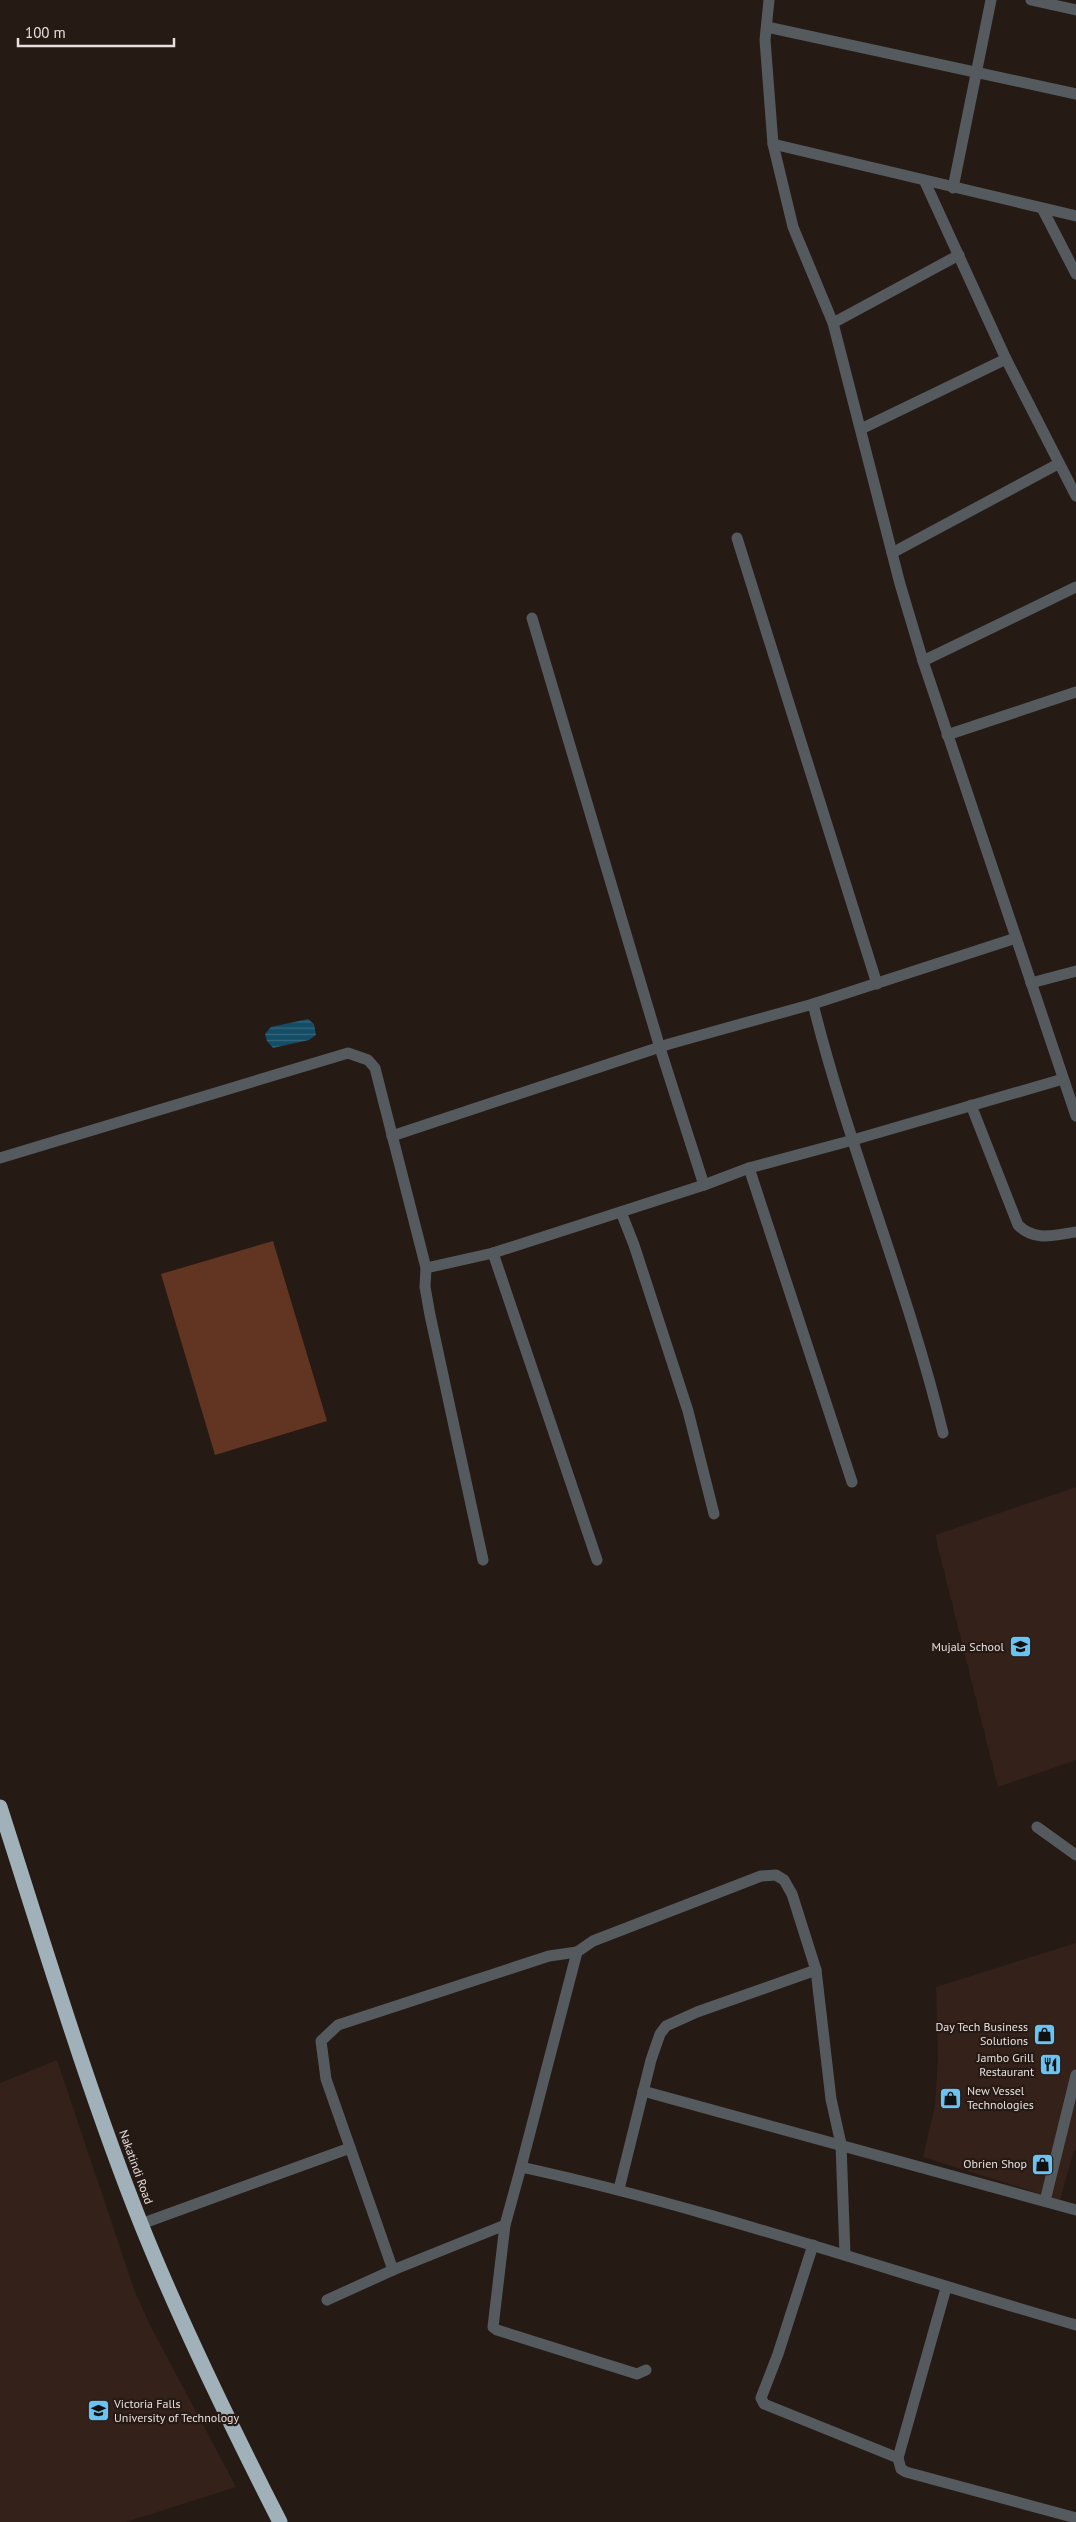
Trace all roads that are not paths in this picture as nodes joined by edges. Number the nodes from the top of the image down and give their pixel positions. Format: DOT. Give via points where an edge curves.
graph roads {
  1 [pos="770,0"];
  2 [pos="991,0"];
  3 [pos="1031,0"];
  4 [pos="1076,10"];
  5 [pos="767,27"];
  6 [pos="978,72"];
  7 [pos="1076,94"];
  8 [pos="773,144"];
  9 [pos="925,182"];
  10 [pos="953,188"];
  11 [pos="1043,210"];
  12 [pos="1076,216"];
  13 [pos="959,255"];
  14 [pos="1076,274"];
  15 [pos="833,323"];
  16 [pos="1006,359"];
  17 [pos="860,429"];
  18 [pos="1058,464"];
  19 [pos="1076,496"];
  20 [pos="738,538"];
  21 [pos="892,553"];
  22 [pos="1076,587"];
  23 [pos="532,618"];
  24 [pos="923,661"];
  25 [pos="1076,692"];
  26 [pos="947,735"];
  27 [pos="1016,938"];
  28 [pos="1076,971"];
  29 [pos="1031,983"];
  30 [pos="877,984"];
  31 [pos="812,1004"];
  32 [pos="660,1048"];
  33 [pos="1062,1079"];
  34 [pos="1073,1098"];
  35 [pos="971,1105"];
  36 [pos="1076,1116"];
  37 [pos="392,1136"];
  38 [pos="853,1140"];
  39 [pos="0,1158"];
  40 [pos="749,1168"];
  41 [pos="704,1185"];
  42 [pos="621,1212"];
  43 [pos="1076,1232"];
  44 [pos="493,1253"];
  45 [pos="426,1268"];
  46 [pos="943,1433"];
  47 [pos="852,1482"];
  48 [pos="714,1514"];
  49 [pos="483,1560"];
  50 [pos="598,1560"];
  51 [pos="0,1807"];
  52 [pos="1037,1827"];
  53 [pos="1076,1855"];
  54 [pos="576,1952"];
  55 [pos="816,1970"];
  56 [pos="1076,2075"];
  57 [pos="643,2091"];
  58 [pos="841,2144"];
  59 [pos="350,2148"];
  60 [pos="521,2167"];
  61 [pos="619,2189"];
  62 [pos="1045,2201"];
  63 [pos="1076,2210"];
  64 [pos="141,2224"];
  65 [pos="505,2225"];
  66 [pos="813,2245"];
  67 [pos="845,2255"];
  68 [pos="393,2270"];
  69 [pos="946,2288"];
  70 [pos="327,2300"];
  71 [pos="1076,2325"];
  72 [pos="646,2370"];
  73 [pos="898,2458"];
  74 [pos="1076,2518"];
  75 [pos="280,2522"];
  1 -- 5 [label="street"];
  2 -- 6 [label="street"];
  3 -- 4 [label="street"];
  5 -- 6 [label="street"];
  5 -- 8 [label="street" via="765,40"];
  6 -- 7 [label="street"];
  6 -- 10 [label="street"];
  8 -- 9 [label="street"];
  8 -- 15 [label="street" via="793,227"];
  9 -- 10 [label="street"];
  9 -- 13 [label="street"];
  10 -- 11 [label="street"];
  11 -- 12 [label="street"];
  11 -- 14 [label="street"];
  13 -- 15 [label="street"];
  13 -- 16 [label="street"];
  15 -- 17 [label="street"];
  16 -- 17 [label="street"];
  16 -- 18 [label="street"];
  17 -- 21 [label="street"];
  18 -- 19 [label="street"];
  18 -- 21 [label="street"];
  20 -- 30 [label="street"];
  21 -- 24 [label="street"];
  22 -- 24 [label="street"];
  23 -- 32 [label="street"];
  24 -- 26 [label="street"];
  25 -- 26 [label="street"];
  26 -- 27 [label="street"];
  27 -- 29 [label="street"];
  27 -- 30 [label="street"];
  28 -- 29 [label="street"];
  29 -- 33 [label="street"];
  30 -- 31 [label="street"];
  31 -- 32 [label="street"];
  31 -- 38 [label="street"];
  32 -- 37 [label="street"];
  32 -- 41 [label="street"];
  33 -- 34 [label="street"];
  33 -- 35 [label="street"];
  34 -- 36 [label="street"];
  35 -- 38 [label="street"];
  35 -- 43 [label="street" via="1018,1225 1038,1237"];
  37 -- 39 [label="street" via="375,1068 363,1058 348,1053"];
  37 -- 45 [label="street"];
  38 -- 40 [label="street"];
  38 -- 46 [label="street" via="928,1372"];
  40 -- 41 [label="street"];
  40 -- 47 [label="street"];
  41 -- 42 [label="street"];
  42 -- 44 [label="street"];
  42 -- 48 [label="street" via="688,1411"];
  44 -- 45 [label="street"];
  44 -- 50 [label="street"];
  45 -- 49 [label="street" via="425,1287 430,1315"];
  51 -- 64 [label="highway, Nakatindi Road" via="67,2015"];
  52 -- 53 [label="street"];
  54 -- 55 [label="street" via="593,1941 761,1876 776,1875 784,1880 792,1894"];
  54 -- 59 [label="street" via="549,1956 338,2025 321,2041 326,2079"];
  54 -- 60 [label="street"];
  55 -- 57 [label="street" via="666,2026 660,2034"];
  55 -- 58 [label="street" via="831,2099"];
  56 -- 62 [label="street"];
  57 -- 58 [label="street"];
  57 -- 61 [label="street"];
  58 -- 62 [label="street"];
  58 -- 67 [label="street"];
  59 -- 64 [label="street"];
  59 -- 68 [label="street"];
  60 -- 61 [label="street"];
  60 -- 65 [label="street"];
  61 -- 66 [label="street"];
  62 -- 63 [label="street"];
  64 -- 75 [label="highway, Nakatindi Road" via="181,2320"];
  65 -- 68 [label="street"];
  65 -- 72 [label="street" via="493,2327 637,2374"];
  66 -- 67 [label="street"];
  66 -- 73 [label="street" via="762,2401 765,2405"];
  67 -- 69 [label="street"];
  68 -- 70 [label="street"];
  69 -- 71 [label="street"];
  69 -- 73 [label="street"];
  73 -- 74 [label="street" via="906,2472"];
}
